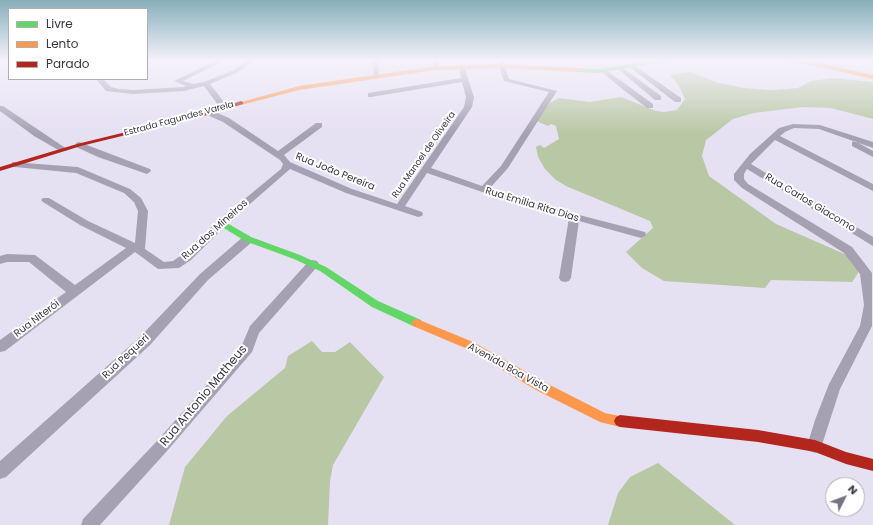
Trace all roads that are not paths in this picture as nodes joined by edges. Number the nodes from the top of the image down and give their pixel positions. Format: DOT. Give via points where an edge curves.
graph roads {
  1 [pos="104,84"];
  2 [pos="187,84"];
  3 [pos="202,84"];
  4 [pos="207,84"];
  5 [pos="325,84"];
  6 [pos="433,84"];
  7 [pos="467,84"];
  8 [pos="526,84"];
  9 [pos="620,84"];
  10 [pos="641,84"];
  11 [pos="657,84"];
  12 [pos="194,87"];
  13 [pos="371,95"];
  14 [pos="658,98"];
  15 [pos="678,100"];
  16 [pos="650,106"];
  17 [pos="224,107"];
  18 [pos="1,110"];
  19 [pos="210,113"];
  20 [pos="319,125"];
  21 [pos="838,134"];
  22 [pos="775,137"];
  23 [pos="79,145"];
  24 [pos="873,145"];
  25 [pos="63,149"];
  26 [pos="873,154"];
  27 [pos="278,155"];
  28 [pos="15,164"];
  29 [pos="287,164"];
  30 [pos="747,165"];
  31 [pos="0,169"];
  32 [pos="424,169"];
  33 [pos="147,171"];
  34 [pos="873,188"];
  35 [pos="483,190"];
  36 [pos="46,200"];
  37 [pos="399,208"];
  38 [pos="418,214"];
  39 [pos="574,218"];
  40 [pos="222,223"];
  41 [pos="641,234"];
  42 [pos="248,239"];
  43 [pos="873,242"];
  44 [pos="138,248"];
  45 [pos="0,260"];
  46 [pos="313,264"];
  47 [pos="565,278"];
  48 [pos="74,292"];
  49 [pos="0,347"];
  50 [pos="815,446"];
  51 [pos="873,465"];
  52 [pos="0,470"];
  53 [pos="89,525"];
  1 -- 12 [label="street" via="109,89 133,92"];
  2 -- 12 [label="street"];
  3 -- 12 [label="street"];
  4 -- 17 [label="street"];
  5 -- 17 [label="street, Estrada Fagundes Varela" via="279,92"];
  6 -- 13 [label="street"];
  7 -- 32 [label="street, Rua Manoel de Oliveira" via="470,97 468,107"];
  8 -- 35 [label="street" via="553,90 504,168"];
  9 -- 16 [label="street"];
  10 -- 14 [label="street"];
  11 -- 15 [label="street"];
  17 -- 19 [label="street, Estrada Fagundes Varela"];
  18 -- 25 [label="street"];
  19 -- 23 [label="street, Estrada Fagundes Varela"];
  19 -- 27 [label="street, Rua João Pereira" via="226,120"];
  20 -- 27 [label="street"];
  21 -- 22 [label="street" via="820,127 803,125 787,127"];
  21 -- 24 [label="street"];
  21 -- 26 [label="street"];
  22 -- 30 [label="street" via="753,156"];
  22 -- 34 [label="street"];
  23 -- 25 [label="street, Estrada Fagundes Varela"];
  23 -- 33 [label="street"];
  25 -- 28 [label="street, Estrada Fagundes Varela"];
  27 -- 29 [label="street, Rua João Pereira"];
  28 -- 31 [label="street, Estrada Fagundes Varela"];
  28 -- 44 [label="street" via="78,170 127,191 138,200 143,211"];
  29 -- 37 [label="street, Rua João Pereira" via="349,191"];
  29 -- 40 [label="street, Rua dos Mineiros" via="285,170"];
  30 -- 43 [label="street, Rua Carlos Giacomo"];
  30 -- 50 [label="street" via="739,174 745,186 835,241 856,260 866,274 870,305 866,326 834,388"];
  32 -- 35 [label="street, Rua Emilia Rita Dias"];
  32 -- 37 [label="street, Rua Manoel de Oliveira"];
  35 -- 39 [label="street, Rua Emilia Rita Dias"];
  36 -- 44 [label="street, Rua dos Mineiros" via="84,223"];
  37 -- 38 [label="street, Rua João Pereira"];
  39 -- 41 [label="street, Rua Emilia Rita Dias"];
  39 -- 47 [label="street"];
  40 -- 42 [label="street, Avenida Boa Vista"];
  40 -- 44 [label="street, Rua dos Mineiros" via="187,257 175,265 162,266"];
  42 -- 46 [label="street, Avenida Boa Vista"];
  42 -- 52 [label="street, Rua Pequeri" via="204,277 145,341"];
  44 -- 48 [label="street, Rua Niterói"];
  45 -- 48 [label="street" via="31,258"];
  46 -- 50 [label="street, Avenida Boa Vista" via="375,304 469,345 542,387 604,418 758,436"];
  46 -- 53 [label="street, Rua Antonio Matheus" via="254,330 247,348"];
  48 -- 49 [label="street, Rua Niterói"];
  50 -- 51 [label="street, Avenida Boa Vista"];
}
